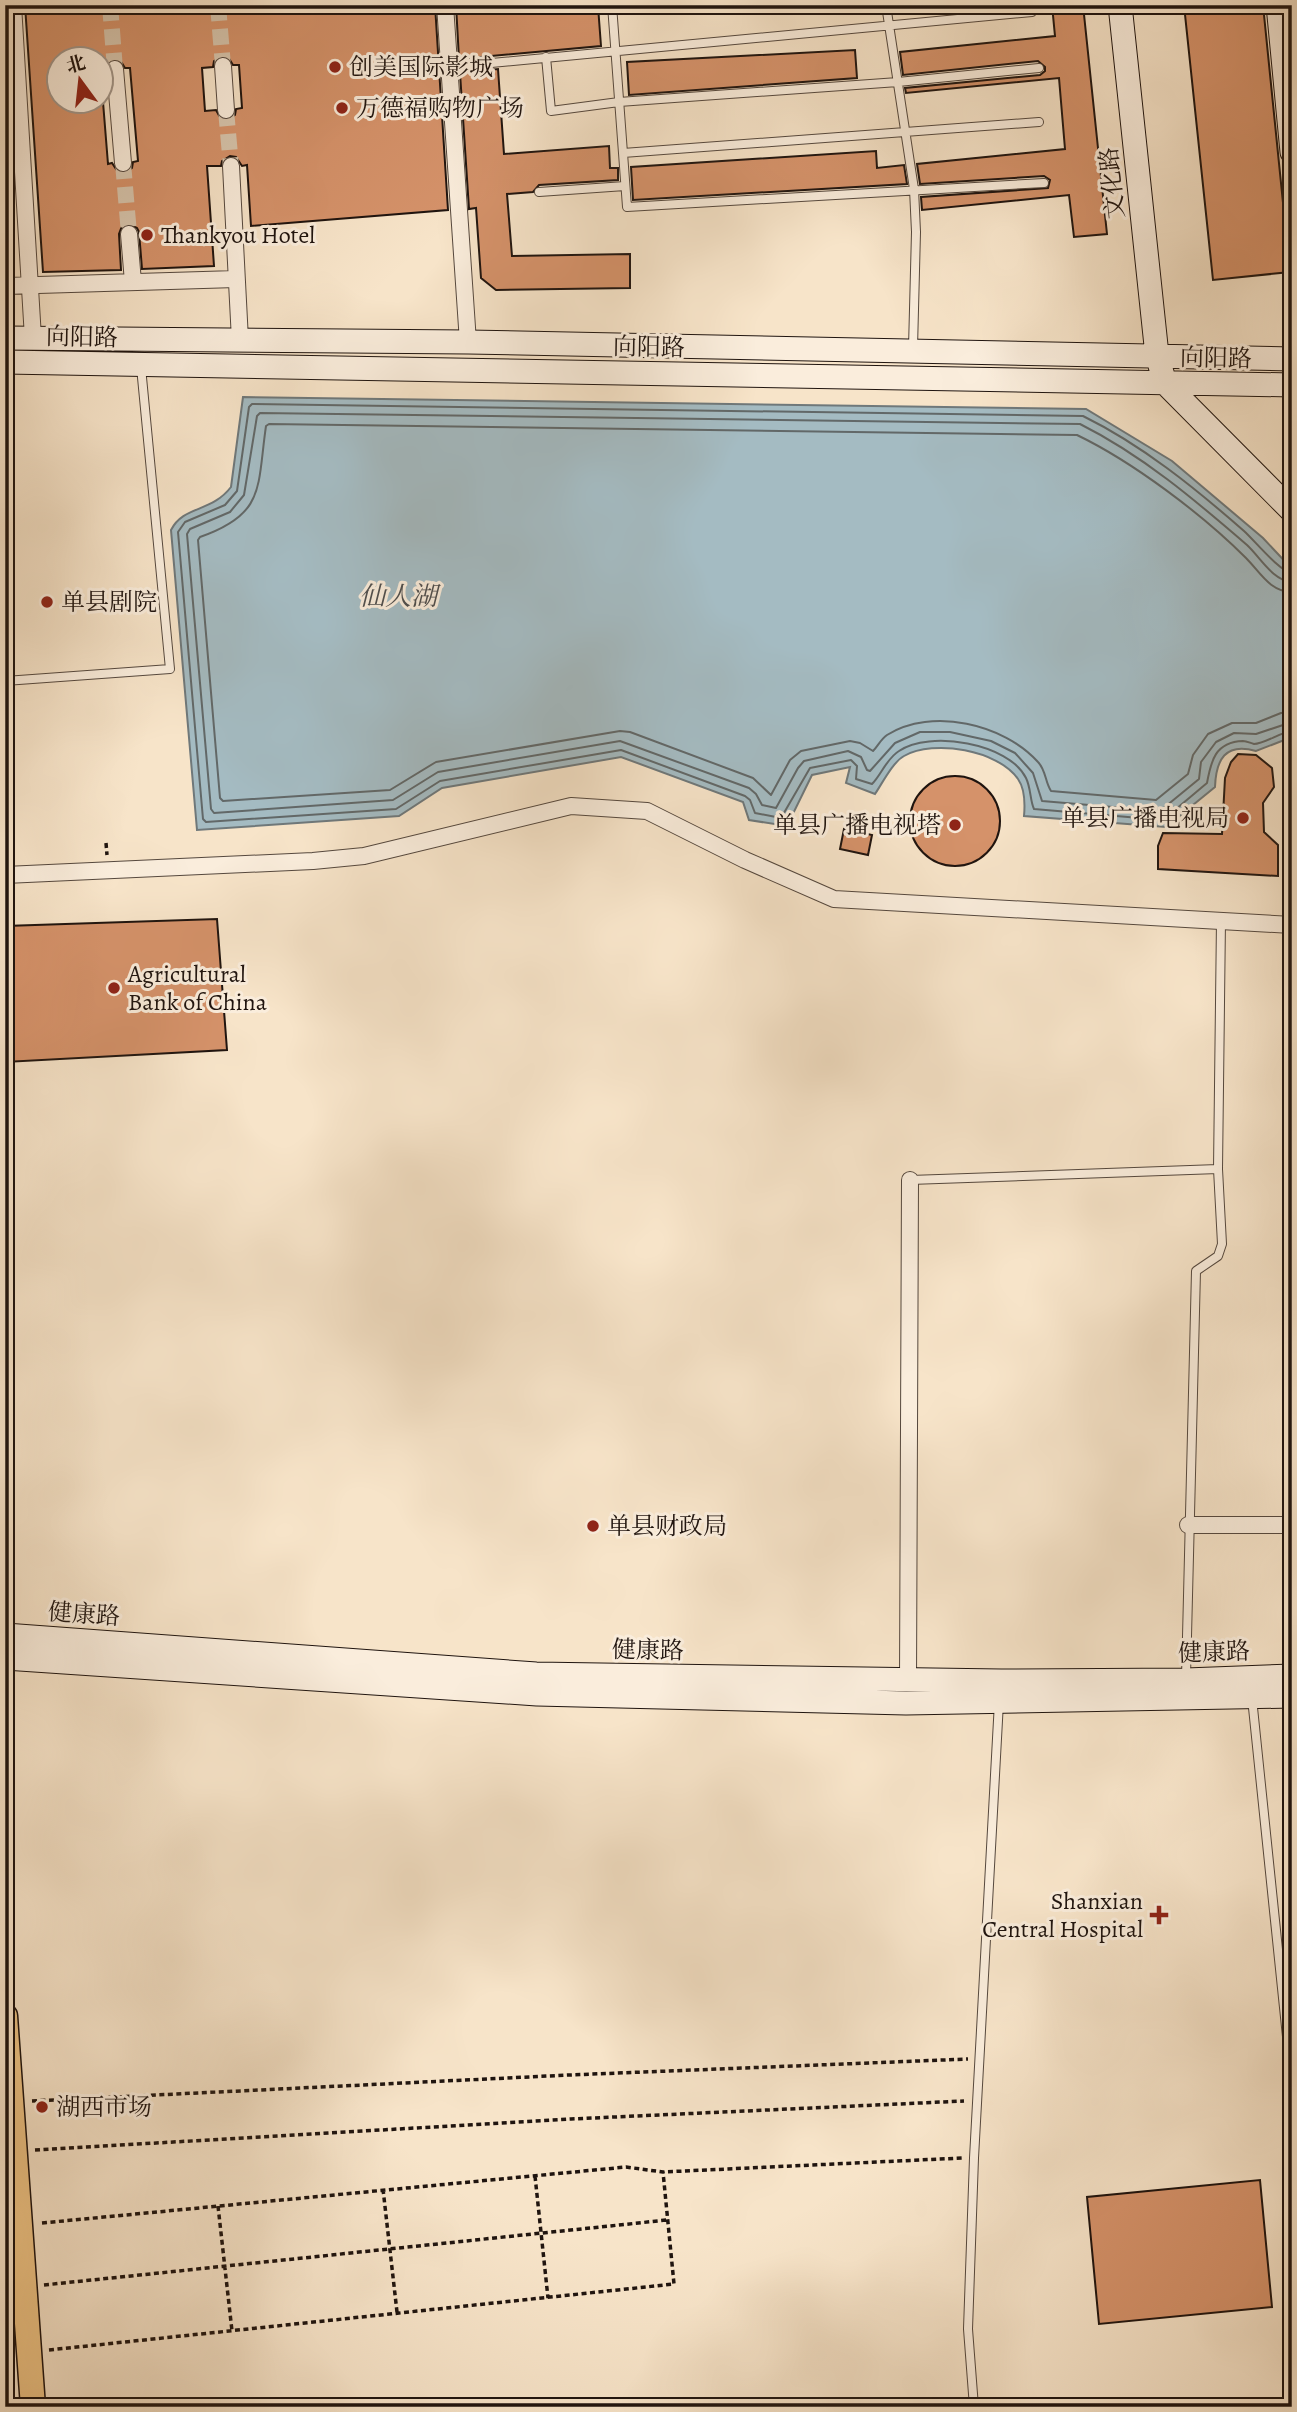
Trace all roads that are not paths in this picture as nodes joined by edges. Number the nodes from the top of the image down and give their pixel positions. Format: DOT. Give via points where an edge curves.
graph roads {
  1 [pos="13,5"];
  2 [pos="445,5"];
  3 [pos="612,5"];
  4 [pos="886,5"];
  5 [pos="1120,5"];
  6 [pos="1278,5"];
  7 [pos="1032,12"];
  8 [pos="890,26"];
  9 [pos="615,51"];
  10 [pos="546,57"];
  11 [pos="223,66"];
  12 [pos="449,67"];
  13 [pos="1039,68"];
  14 [pos="116,69"];
  15 [pos="898,82"];
  16 [pos="619,103"];
  17 [pos="226,110"];
  18 [pos="1039,122"];
  19 [pos="905,131"];
  20 [pos="1292,152"];
  21 [pos="623,153"];
  22 [pos="123,163"];
  23 [pos="230,166"];
  24 [pos="1044,183"];
  25 [pos="625,186"];
  26 [pos="914,189"];
  27 [pos="539,192"];
  28 [pos="129,234"];
  29 [pos="236,279"];
  30 [pos="133,282"];
  31 [pos="29,285"];
  32 [pos="5,286"];
  33 [pos="5,338"];
  34 [pos="33,338"];
  35 [pos="240,340"];
  36 [pos="468,342"];
  37 [pos="913,351"];
  38 [pos="1157,355"];
  39 [pos="1292,359"];
  40 [pos="5,362"];
  41 [pos="141,364"];
  42 [pos="1165,383"];
  43 [pos="1292,385"];
  44 [pos="1292,511"];
  45 [pos="5,681"];
  46 [pos="5,875"];
  47 [pos="1221,920"];
  48 [pos="1292,925"];
  49 [pos="1218,1169"];
  50 [pos="910,1180"];
  51 [pos="1188,1525"];
  52 [pos="1292,1525"];
  53 [pos="5,1634"];
  54 [pos="5,1658"];
  55 [pos="1292,1676"];
  56 [pos="1186,1680"];
  57 [pos="908,1681"];
  58 [pos="1292,1696"];
  59 [pos="1252,1698"];
  60 [pos="999,1702"];
  61 [pos="5,2016"];
  62 [pos="1292,2085"];
  63 [pos="33,2407"];
  64 [pos="974,2407"];
  1 -- 31 [label="street"];
  2 -- 12 [label="street"];
  3 -- 9 [label="lane"];
  4 -- 8 [label="lane"];
  5 -- 38 [label="main road, 文化路"];
  6 -- 20 [label="main road"];
  7 -- 8 [label="lane"];
  8 -- 9 [label="lane"];
  8 -- 15 [label="lane"];
  9 -- 10 [label="lane"];
  9 -- 16 [label="lane"];
  10 -- 12 [label="lane"];
  10 -- 16 [label="lane" via="551,111"];
  11 -- 17 [label="street"];
  12 -- 36 [label="street"];
  13 -- 15 [label="lane"];
  14 -- 22 [label="street"];
  15 -- 16 [label="lane"];
  15 -- 19 [label="lane"];
  16 -- 21 [label="lane"];
  18 -- 19 [label="lane"];
  19 -- 21 [label="lane"];
  19 -- 26 [label="lane"];
  21 -- 25 [label="lane"];
  23 -- 29 [label="street"];
  24 -- 26 [label="lane"];
  25 -- 26 [label="lane" via="627,207"];
  25 -- 27 [label="lane"];
  26 -- 37 [label="lane"];
  28 -- 30 [label="street"];
  29 -- 30 [label="street"];
  29 -- 35 [label="street"];
  30 -- 31 [label="street"];
  31 -- 32 [label="street"];
  31 -- 34 [label="street"];
  33 -- 34 [label="main road, 向阳路"];
  34 -- 35 [label="main road, 向阳路"];
  35 -- 36 [label="main road, 向阳路"];
  36 -- 37 [label="main road, 向阳路"];
  37 -- 38 [label="main road, 向阳路"];
  38 -- 39 [label="main road, 向阳路"];
  38 -- 42 [label="main road, 文化路"];
  40 -- 41 [label="main road, 向阳路"];
  41 -- 42 [label="main road, 向阳路"];
  41 -- 45 [label="lane" via="170,669"];
  42 -- 43 [label="main road, 向阳路"];
  42 -- 44 [label="main road"];
  46 -- 47 [label="street" via="364,856 571,806 647,811 834,899"];
  47 -- 48 [label="street"];
  47 -- 49 [label="lane"];
  49 -- 50 [label="lane"];
  49 -- 51 [label="lane" via="1222,1244 1218,1256 1195,1271"];
  50 -- 57 [label="street"];
  51 -- 52 [label="street"];
  51 -- 56 [label="lane"];
  53 -- 57 [label="main road, 健康路" via="536,1674"];
  54 -- 60 [label="main road, 健康路" via="537,1694"];
  55 -- 56 [label="main road, 健康路"];
  56 -- 57 [label="main road, 健康路"];
  58 -- 59 [label="main road, 健康路"];
  59 -- 60 [label="main road, 健康路"];
  59 -- 62 [label="lane"];
  60 -- 64 [label="lane" via="976,2101 968,2329"];
  61 -- 63 [label="main road"];
}
